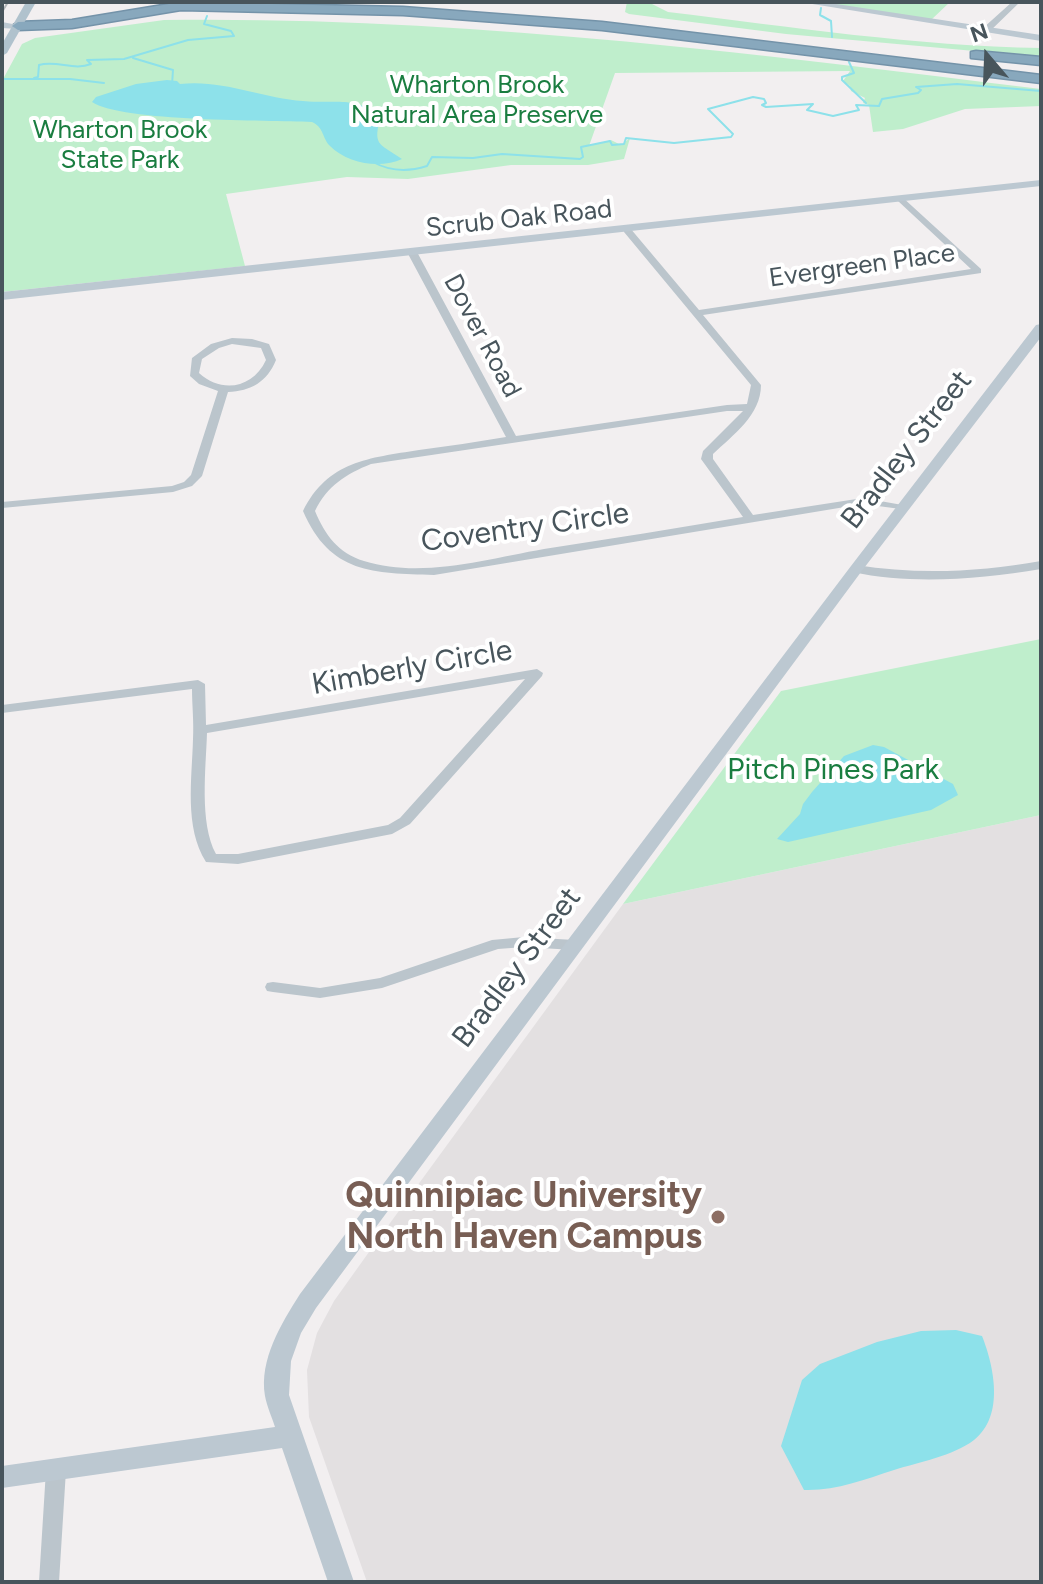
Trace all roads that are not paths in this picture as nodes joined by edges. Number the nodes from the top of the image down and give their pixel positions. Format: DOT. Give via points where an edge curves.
graph roads {
  1 [pos="31,2"];
  2 [pos="410,2"];
  3 [pos="805,2"];
  4 [pos="1016,2"];
  5 [pos="2,25"];
  6 [pos="18,26"];
  7 [pos="985,31"];
  8 [pos="1041,38"];
  9 [pos="2,53"];
  10 [pos="1041,61"];
  11 [pos="1041,79"];
  12 [pos="1041,183"];
  13 [pos="901,199"];
  14 [pos="627,230"];
  15 [pos="412,252"];
  16 [pos="2,296"];
  17 [pos="696,313"];
  18 [pos="1041,328"];
  19 [pos="223,390"];
  20 [pos="750,408"];
  21 [pos="513,440"];
  22 [pos="2,505"];
  23 [pos="904,508"];
  24 [pos="749,518"];
  25 [pos="1041,565"];
  26 [pos="856,569"];
  27 [pos="2,709"];
  28 [pos="200,730"];
  29 [pos="574,945"];
  30 [pos="273,987"];
  31 [pos="290,1436"];
  32 [pos="56,1470"];
  33 [pos="2,1477"];
  34 [pos="49,1582"];
  35 [pos="341,1582"];
  1 -- 6 [label="main road"];
  2 -- 10 [label="highway"];
  3 -- 7 [label="street"];
  4 -- 7 [label="street"];
  5 -- 6 [label="street"];
  6 -- 9 [label="main road"];
  6 -- 11 [label="highway" via="72,24 191,6 423,12 622,28"];
  7 -- 8 [label="street"];
  12 -- 13 [label="street, Scrub Oak Road"];
  13 -- 14 [label="street, Scrub Oak Road"];
  13 -- 17 [label="street, Evergreen Place" via="978,271"];
  14 -- 15 [label="street, Scrub Oak Road"];
  14 -- 17 [label="street"];
  15 -- 16 [label="street, Scrub Oak Road"];
  15 -- 21 [label="street, Dover Road"];
  17 -- 20 [label="street" via="756,385"];
  18 -- 23 [label="street, Bradley Street"];
  19 -- 19 [label="street" via="263,376 271,360 265,346 232,341 197,358 193,370 198,379"];
  19 -- 22 [label="street" via="196,476 188,484"];
  20 -- 21 [label="street, Coventry Circle"];
  20 -- 24 [label="street" via="707,453"];
  21 -- 24 [label="street, Coventry Circle" via="369,461 344,470 316,494 309,511 315,528 342,558 434,571"];
  23 -- 24 [label="street, Coventry Circle" via="863,501"];
  23 -- 26 [label="street, Bradley Street"];
  25 -- 26 [label="street" via="971,576"];
  26 -- 29 [label="street, Bradley Street"];
  27 -- 28 [label="street, Kimberly Circle" via="198,684"];
  28 -- 28 [label="street, Kimberly Circle" via="353,704 537,673 405,821 374,834 238,859 211,859 205,852"];
  29 -- 30 [label="street" via="497,944 382,983 320,993"];
  29 -- 31 [label="street, Bradley Street" via="290,1330 279,1361 277,1395"];
  31 -- 32 [label="street"];
  31 -- 35 [label="street, Bradley Street"];
  32 -- 33 [label="street"];
  32 -- 34 [label="street"];
}
